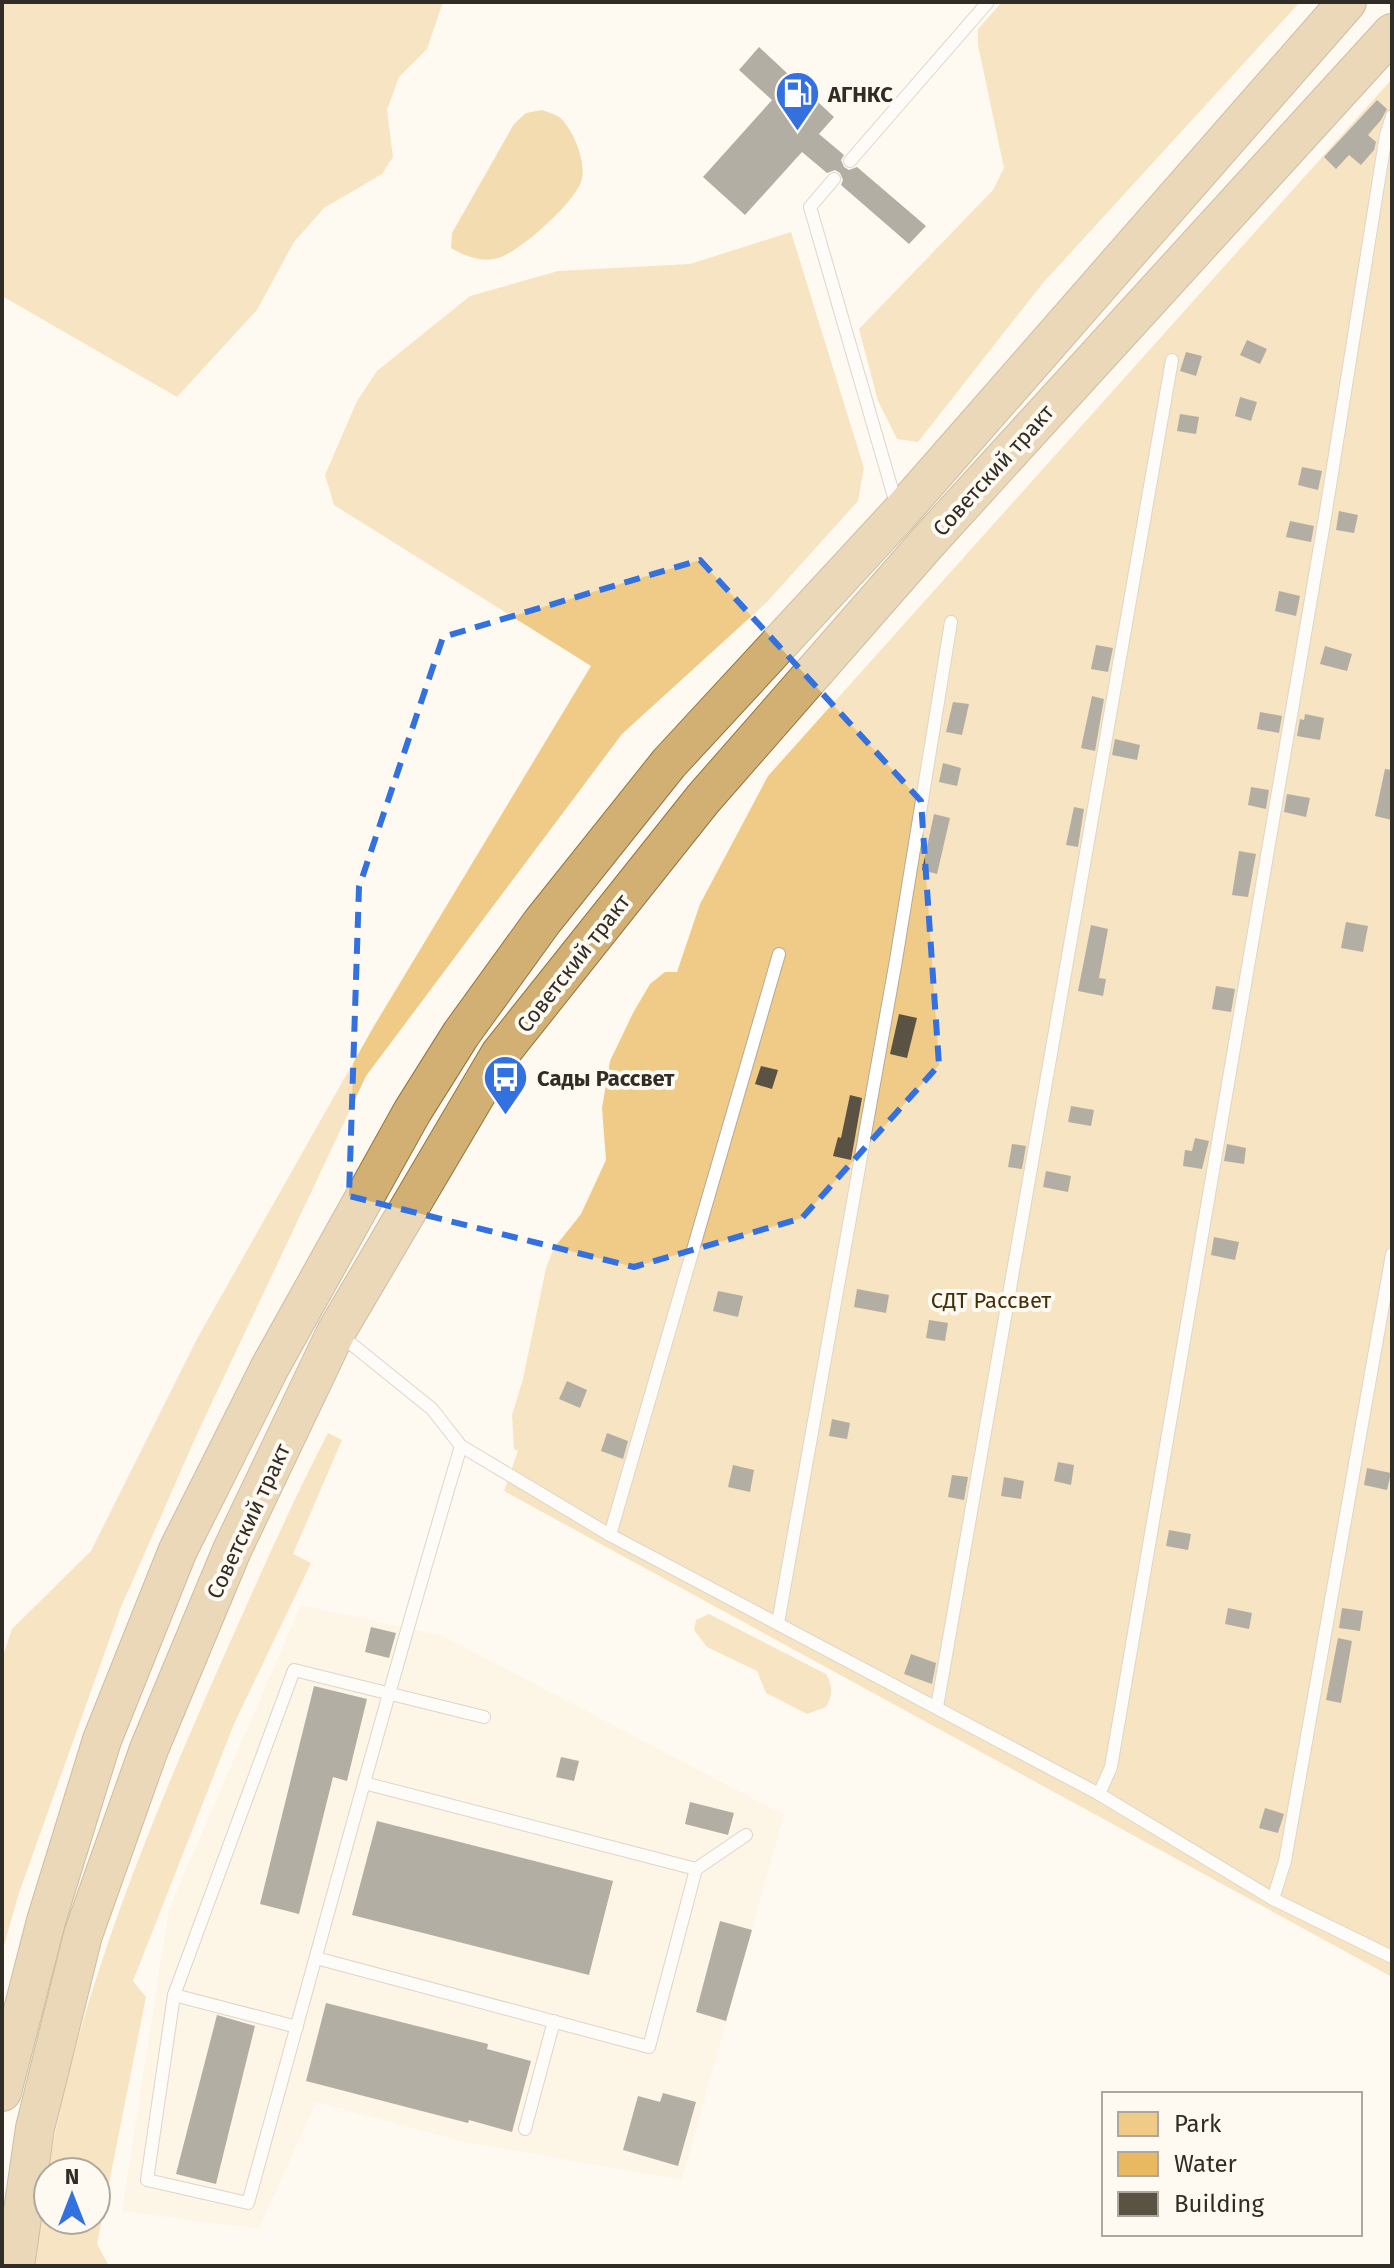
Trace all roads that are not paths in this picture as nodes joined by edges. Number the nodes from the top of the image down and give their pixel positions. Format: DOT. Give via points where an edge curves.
graph roads {
  1 [pos="988,2"];
  2 [pos="1347,2"];
  3 [pos="1392,33"];
  4 [pos="1392,116"];
  5 [pos="850,161"];
  6 [pos="834,179"];
  7 [pos="1172,360"];
  8 [pos="899,514"];
  9 [pos="951,622"];
  10 [pos="779,954"];
  11 [pos="1392,1254"];
  12 [pos="336,1332"];
  13 [pos="461,1446"];
  14 [pos="610,1535"];
  15 [pos="778,1623"];
  16 [pos="389,1695"];
  17 [pos="937,1707"];
  18 [pos="484,1717"];
  19 [pos="364,1783"];
  20 [pos="1099,1794"];
  21 [pos="746,1835"];
  22 [pos="696,1869"];
  23 [pos="1273,1899"];
  24 [pos="1392,1957"];
  25 [pos="316,1958"];
  26 [pos="174,1995"];
  27 [pos="554,2021"];
  28 [pos="297,2027"];
  29 [pos="2,2092"];
  30 [pos="525,2129"];
  31 [pos="15,2266"];
  1 -- 5 [label="lane"];
  2 -- 8 [label="highway, Советский тракт"];
  3 -- 12 [label="highway, Советский тракт" via="927,543 703,799 500,1054"];
  4 -- 20 [label="lane" via="1114,1751"];
  6 -- 8 [label="lane" via="810,207"];
  7 -- 17 [label="lane"];
  8 -- 29 [label="highway, Советский тракт" via="669,763 542,922 412,1112 270,1367 178,1550 102,1740 46,1921"];
  9 -- 15 [label="lane"];
  10 -- 14 [label="lane"];
  11 -- 23 [label="lane" via="1285,1861"];
  12 -- 13 [label="lane" via="432,1409"];
  12 -- 31 [label="highway, Советский тракт" via="226,1564 149,1749 83,1935 35,2128"];
  13 -- 14 [label="lane"];
  13 -- 16 [label="lane"];
  14 -- 15 [label="lane"];
  15 -- 17 [label="lane"];
  16 -- 18 [label="lane"];
  16 -- 19 [label="lane"];
  16 -- 26 [label="lane" via="294,1670"];
  17 -- 20 [label="lane"];
  19 -- 22 [label="lane"];
  19 -- 25 [label="lane"];
  20 -- 23 [label="lane"];
  21 -- 22 [label="lane"];
  22 -- 27 [label="lane" via="649,2047"];
  23 -- 24 [label="lane"];
  25 -- 27 [label="lane"];
  25 -- 28 [label="lane"];
  26 -- 28 [label="lane"];
  26 -- 28 [label="lane" via="147,2180 248,2203"];
  27 -- 30 [label="lane"];
}
